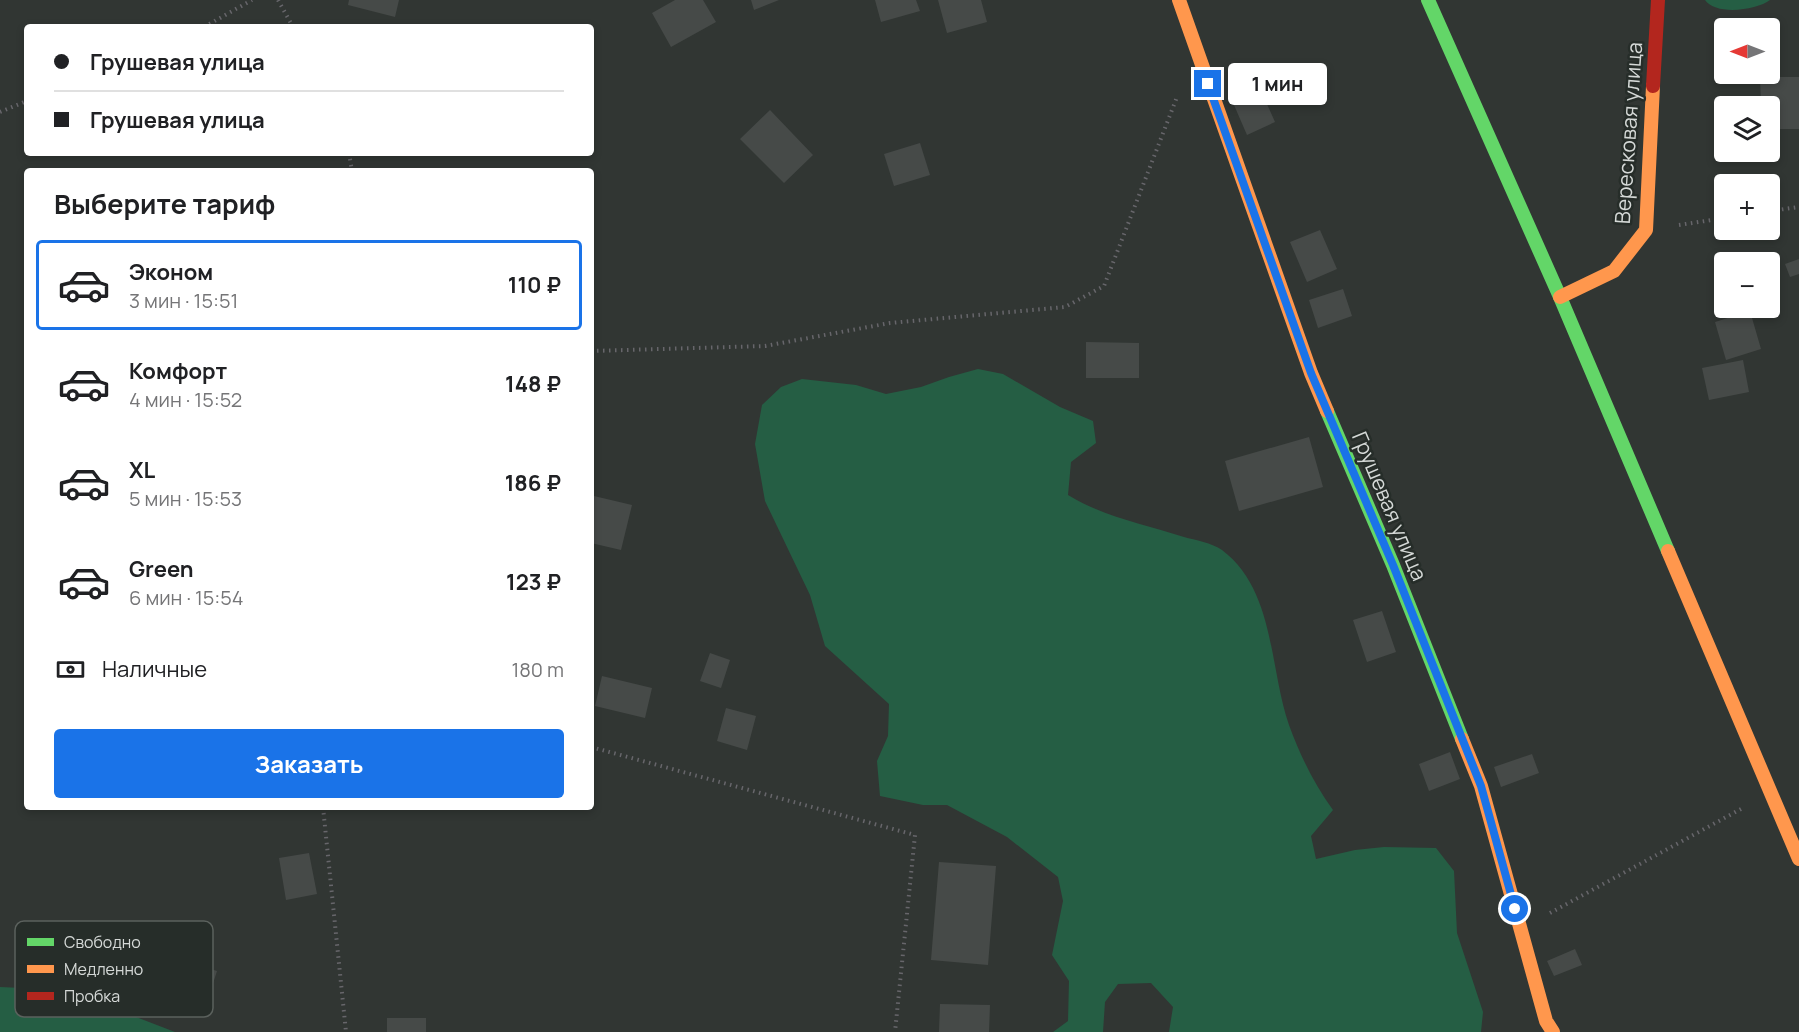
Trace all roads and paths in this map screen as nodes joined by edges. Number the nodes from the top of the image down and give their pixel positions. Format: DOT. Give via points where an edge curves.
graph roads {
  1 [pos="252,0"];
  2 [pos="278,0"];
  3 [pos="1179,0"];
  4 [pos="1428,0"];
  5 [pos="1658,0"];
  6 [pos="209,24"];
  7 [pos="291,24"];
  8 [pos="1201,62"];
  9 [pos="24,102"];
  10 [pos="0,112"];
  11 [pos="1799,207"];
  12 [pos="1780,210"];
  13 [pos="1714,220"];
  14 [pos="1646,230"];
  15 [pos="1560,297"];
  16 [pos="594,351"];
  17 [pos="594,748"];
  18 [pos="1771,793"];
  19 [pos="323,810"];
  20 [pos="1799,859"];
  21 [pos="1521,930"];
  22 [pos="346,1032"];
  23 [pos="895,1032"];
  24 [pos="1553,1032"];
  1 -- 6 [label="path"];
  2 -- 7 [label="path"];
  3 -- 8 [label="street, Грушевая улица"];
  4 -- 15 [label="street"];
  5 -- 14 [label="street, Вересковая улица"];
  8 -- 16 [label="path" via="1174,102 1104,286 1065,307 890,323 765,346"];
  8 -- 21 [label="street, Грушевая улица" via="1311,373 1481,786"];
  9 -- 10 [label="path"];
  11 -- 12 [label="path"];
  13 -- 14 [label="path"];
  14 -- 15 [label="street, Вересковая улица" via="1614,271"];
  15 -- 18 [label="street"];
  17 -- 23 [label="path" via="915,835"];
  18 -- 20 [label="street"];
  18 -- 21 [label="path"];
  19 -- 22 [label="path"];
  21 -- 24 [label="street, Грушевая улица" via="1546,1021"];
}
